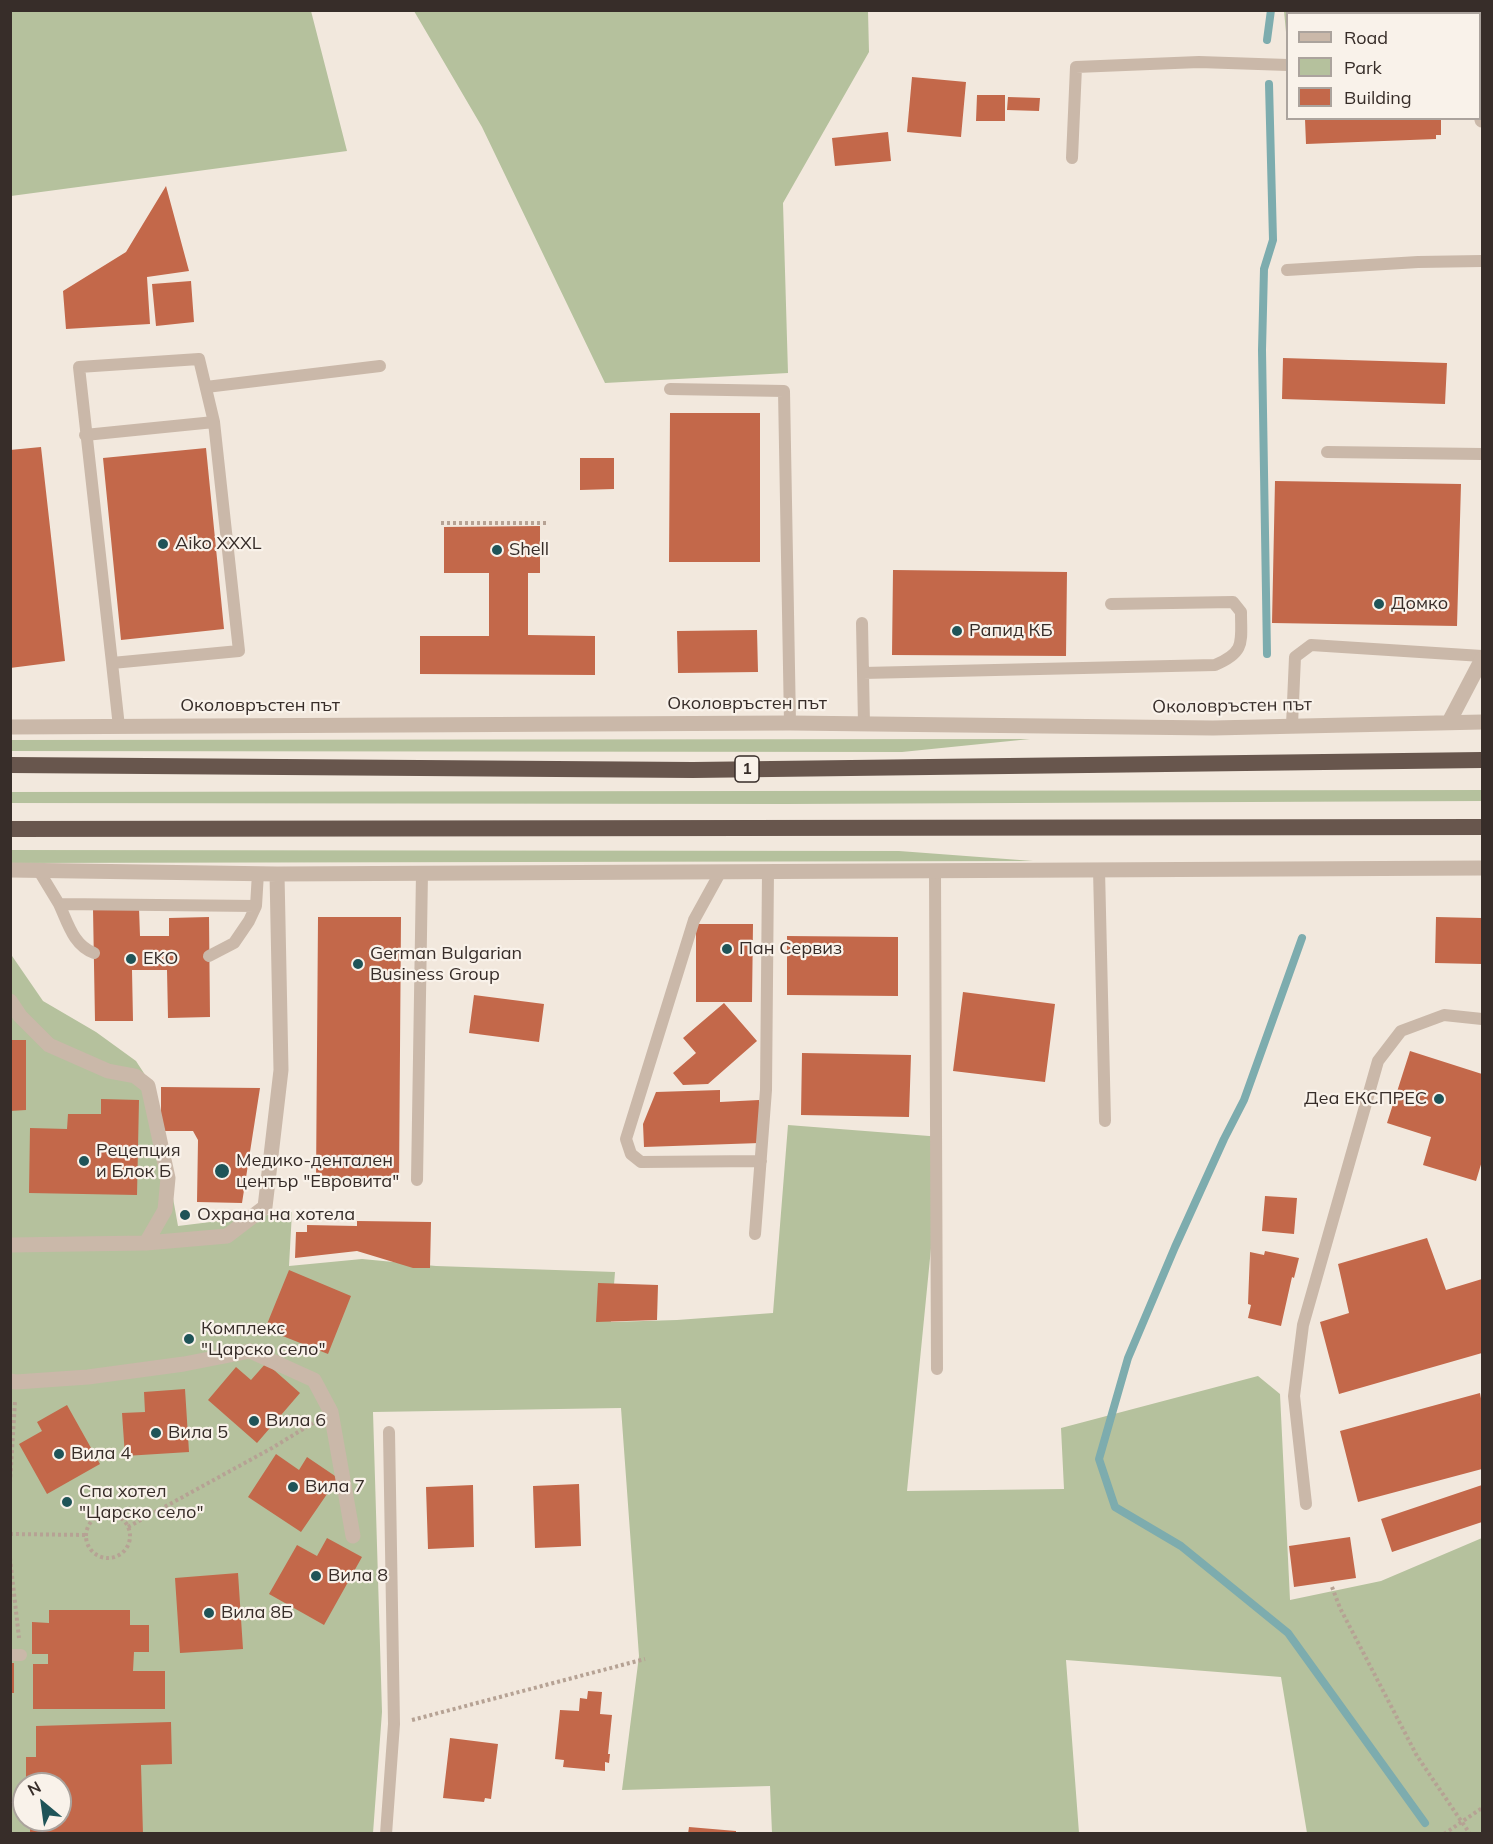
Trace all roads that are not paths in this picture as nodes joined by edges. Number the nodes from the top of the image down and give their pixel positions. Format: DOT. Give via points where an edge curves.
graph roads {
  1 [pos="1286,64"];
  2 [pos="1072,158"];
  3 [pos="1482,261"];
  4 [pos="1287,270"];
  5 [pos="380,366"];
  6 [pos="206,387"];
  7 [pos="670,389"];
  8 [pos="214,422"];
  9 [pos="85,435"];
  10 [pos="1327,452"];
  11 [pos="1482,454"];
  12 [pos="1111,604"];
  13 [pos="862,623"];
  14 [pos="1482,658"];
  15 [pos="112,663"];
  16 [pos="863,673"];
  17 [pos="1449,722"];
  18 [pos="1482,722"];
  19 [pos="790,723"];
  20 [pos="864,724"];
  21 [pos="1292,725"];
  22 [pos="10,727"];
  23 [pos="119,727"];
  24 [pos="1482,760"];
  25 [pos="10,765"];
  26 [pos="1482,827"];
  27 [pos="10,829"];
  28 [pos="1482,868"];
  29 [pos="10,870"];
  30 [pos="1099,870"];
  31 [pos="39,871"];
  32 [pos="768,871"];
  33 [pos="721,872"];
  34 [pos="935,872"];
  35 [pos="258,873"];
  36 [pos="422,873"];
  37 [pos="277,874"];
  38 [pos="59,904"];
  39 [pos="256,906"];
  40 [pos="94,954"];
  41 [pos="209,956"];
  42 [pos="10,1001"];
  43 [pos="1482,1018"];
  44 [pos="1106,1121"];
  45 [pos="761,1161"];
  46 [pos="417,1180"];
  47 [pos="755,1234"];
  48 [pos="146,1243"];
  49 [pos="10,1245"];
  50 [pos="937,1369"];
  51 [pos="13,1382"];
  52 [pos="389,1432"];
  53 [pos="1306,1504"];
  54 [pos="353,1536"];
  55 [pos="386,1833"];
  1 -- 2 [label="lane" via="1199,62 1076,67"];
  3 -- 4 [label="lane"];
  5 -- 6 [label="lane"];
  6 -- 8 [label="lane"];
  6 -- 9 [label="lane" via="199,359 79,366"];
  7 -- 19 [label="lane" via="784,391"];
  8 -- 9 [label="lane"];
  8 -- 15 [label="lane" via="239,651"];
  9 -- 15 [label="lane"];
  10 -- 11 [label="lane"];
  12 -- 16 [label="lane" via="1233,602 1241,612 1241,643 1233,658 1215,665"];
  13 -- 16 [label="lane"];
  14 -- 17 [label="street"];
  14 -- 21 [label="lane" via="1311,645 1295,657"];
  15 -- 23 [label="lane"];
  16 -- 20 [label="lane"];
  17 -- 18 [label="street, Околовръстен път"];
  17 -- 21 [label="street, Околовръстен път"];
  19 -- 20 [label="street, Околовръстен път"];
  19 -- 23 [label="street, Околовръстен път"];
  20 -- 21 [label="street, Околовръстен път" via="1213,728"];
  22 -- 23 [label="street, Околовръстен път"];
  24 -- 25 [label="highway, 1" via="693,770"];
  26 -- 27 [label="highway"];
  28 -- 30 [label="street"];
  29 -- 31 [label="street"];
  30 -- 34 [label="street"];
  30 -- 44 [label="lane"];
  31 -- 35 [label="street"];
  31 -- 38 [label="lane"];
  32 -- 33 [label="street"];
  32 -- 34 [label="street"];
  32 -- 45 [label="lane" via="766,1090"];
  33 -- 36 [label="street"];
  33 -- 45 [label="lane" via="694,920 626,1138 631,1154 641,1162"];
  34 -- 50 [label="lane"];
  35 -- 37 [label="street"];
  35 -- 39 [label="lane"];
  36 -- 37 [label="street"];
  36 -- 46 [label="lane"];
  37 -- 48 [label="street" via="281,1070 265,1207 227,1236"];
  38 -- 39 [label="lane"];
  38 -- 40 [label="lane" via="74,937 83,949"];
  39 -- 41 [label="lane" via="234,943"];
  42 -- 48 [label="street" via="49,1045 108,1071 135,1076 148,1086 168,1178 165,1210"];
  43 -- 53 [label="lane" via="1443,1015 1401,1031 1378,1061 1303,1325 1294,1396"];
  45 -- 47 [label="lane"];
  48 -- 49 [label="street"];
  51 -- 54 [label="street" via="88,1377 250,1351 314,1380 331,1412"];
  52 -- 55 [label="lane" via="394,1724"];
}
